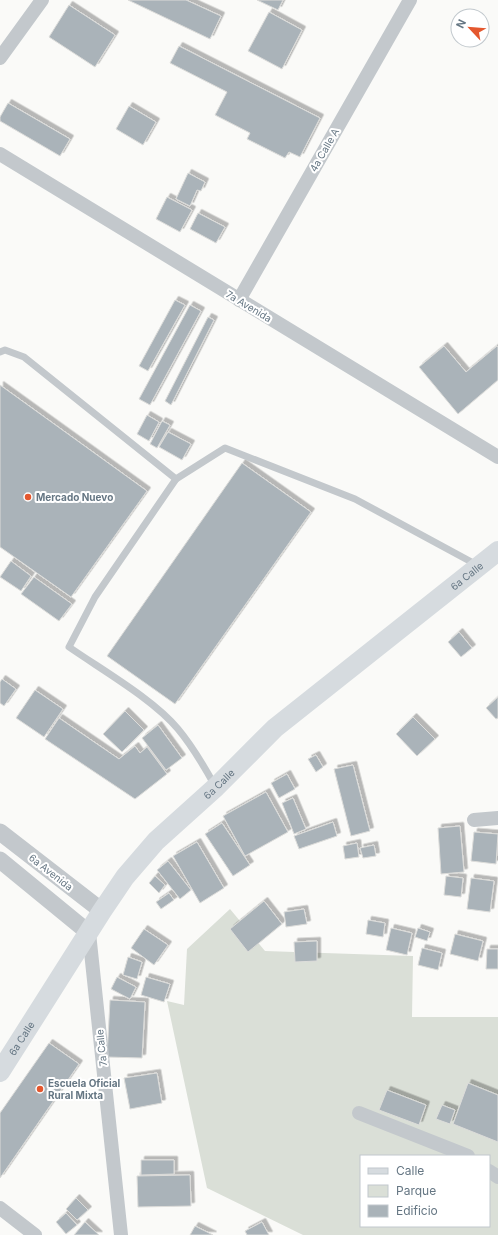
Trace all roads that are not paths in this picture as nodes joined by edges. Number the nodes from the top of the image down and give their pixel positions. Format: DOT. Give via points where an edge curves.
graph roads {
  1 [pos="42,0"];
  2 [pos="410,0"];
  3 [pos="0,58"];
  4 [pos="0,154"];
  5 [pos="239,300"];
  6 [pos="0,352"];
  7 [pos="498,458"];
  8 [pos="176,479"];
  9 [pos="492,558"];
  10 [pos="216,787"];
  11 [pos="498,818"];
  12 [pos="474,820"];
  13 [pos="0,832"];
  14 [pos="0,860"];
  15 [pos="102,911"];
  16 [pos="88,933"];
  17 [pos="0,1072"];
  18 [pos="360,1113"];
  19 [pos="465,1155"];
  20 [pos="0,1208"];
  21 [pos="35,1235"];
  22 [pos="121,1235"];
  1 -- 3 [label="street"];
  2 -- 5 [label="street, 4a Calle A"];
  4 -- 5 [label="street, 7a Avenida"];
  5 -- 7 [label="street, 7a Avenida"];
  6 -- 8 [label="lane" via="5,350 24,357"];
  8 -- 9 [label="lane" via="225,448"];
  8 -- 10 [label="lane" via="94,597 69,647 164,715 186,740"];
  9 -- 10 [label="main road, 6a Calle" via="275,728"];
  10 -- 15 [label="main road, 6a Calle" via="156,841"];
  11 -- 12 [label="street"];
  13 -- 15 [label="street, 6a Avenida"];
  14 -- 16 [label="street"];
  15 -- 16 [label="main road, 6a Calle"];
  16 -- 17 [label="main road, 6a Calle"];
  16 -- 22 [label="street, 7a Calle"];
  18 -- 19 [label="street"];
  20 -- 21 [label="street"];
}
